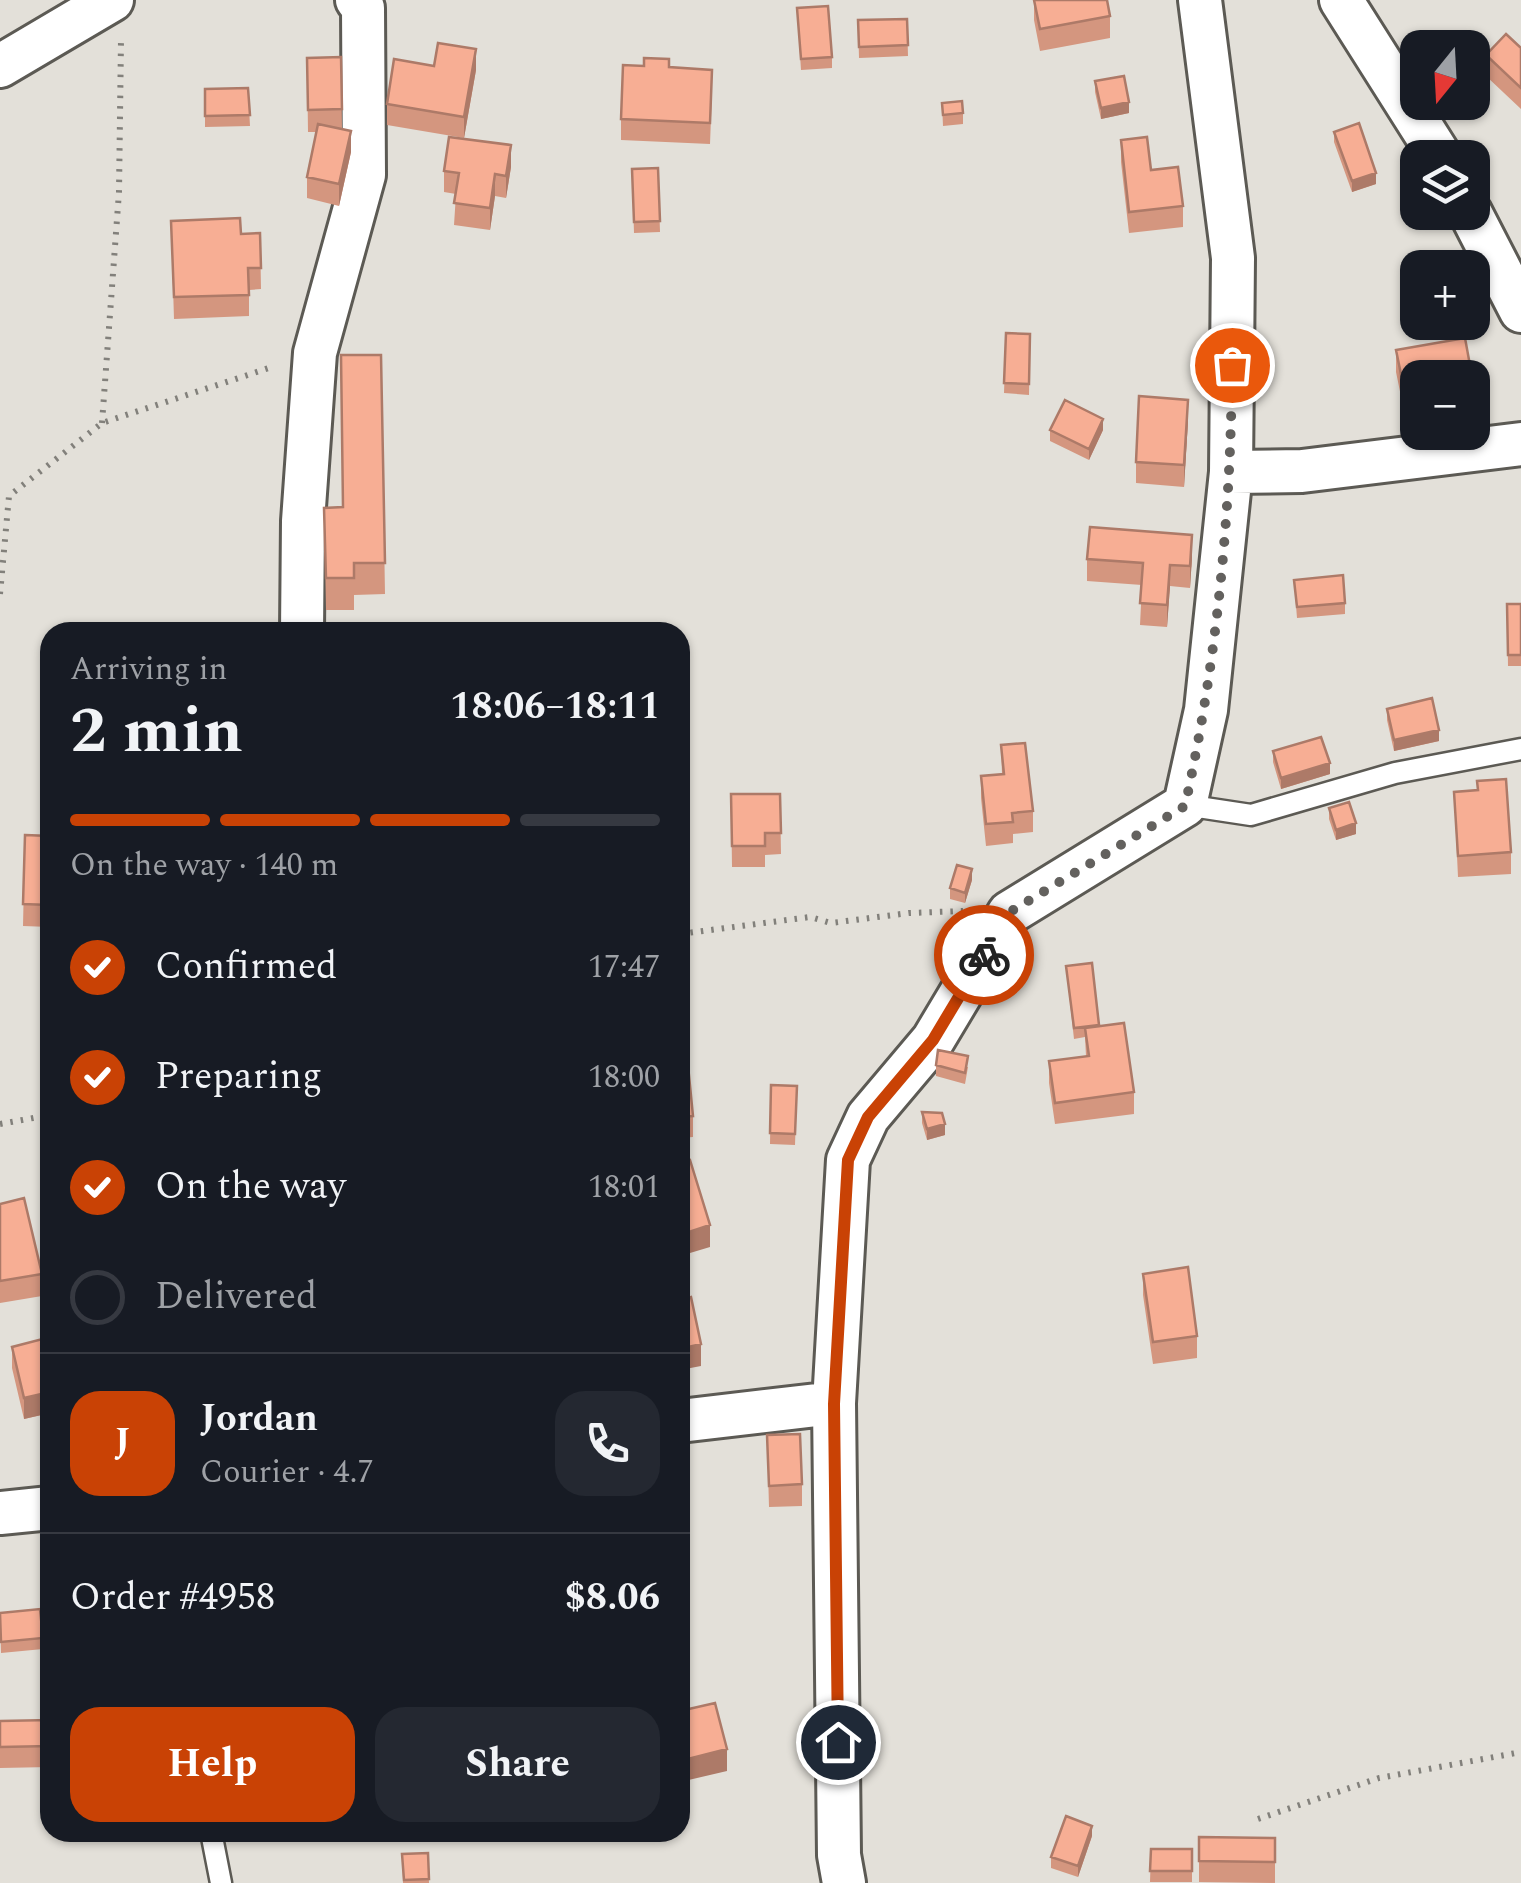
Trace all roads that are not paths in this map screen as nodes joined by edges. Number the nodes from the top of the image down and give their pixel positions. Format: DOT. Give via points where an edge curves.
graph roads {
  1 [pos="357,0"];
  2 [pos="1200,0"];
  3 [pos="1341,0"];
  4 [pos="117,17"];
  5 [pos="0,66"];
  6 [pos="1430,140"];
  7 [pos="1479,230"];
  8 [pos="1521,311"];
  9 [pos="1521,444"];
  10 [pos="1232,472"];
  11 [pos="302,622"];
  12 [pos="1521,749"];
  13 [pos="1185,806"];
  14 [pos="834,1404"];
  15 [pos="690,1420"];
  16 [pos="40,1509"];
  17 [pos="0,1513"];
  18 [pos="212,1842"];
  19 [pos="221,1883"];
  20 [pos="844,1883"];
  1 -- 11 [label="street" via="363,8 364,175 316,353"];
  2 -- 10 [label="street" via="1233,258"];
  3 -- 6 [label="street"];
  4 -- 5 [label="street"];
  7 -- 8 [label="street"];
  9 -- 10 [label="street" via="1302,471"];
  10 -- 13 [label="street" via="1206,710"];
  12 -- 13 [label="lane" via="1395,773 1251,816"];
  13 -- 14 [label="street" via="1010,912 933,1040 868,1117 848,1160"];
  14 -- 15 [label="street"];
  14 -- 20 [label="street"];
  16 -- 17 [label="street"];
  18 -- 19 [label="lane"];
}
